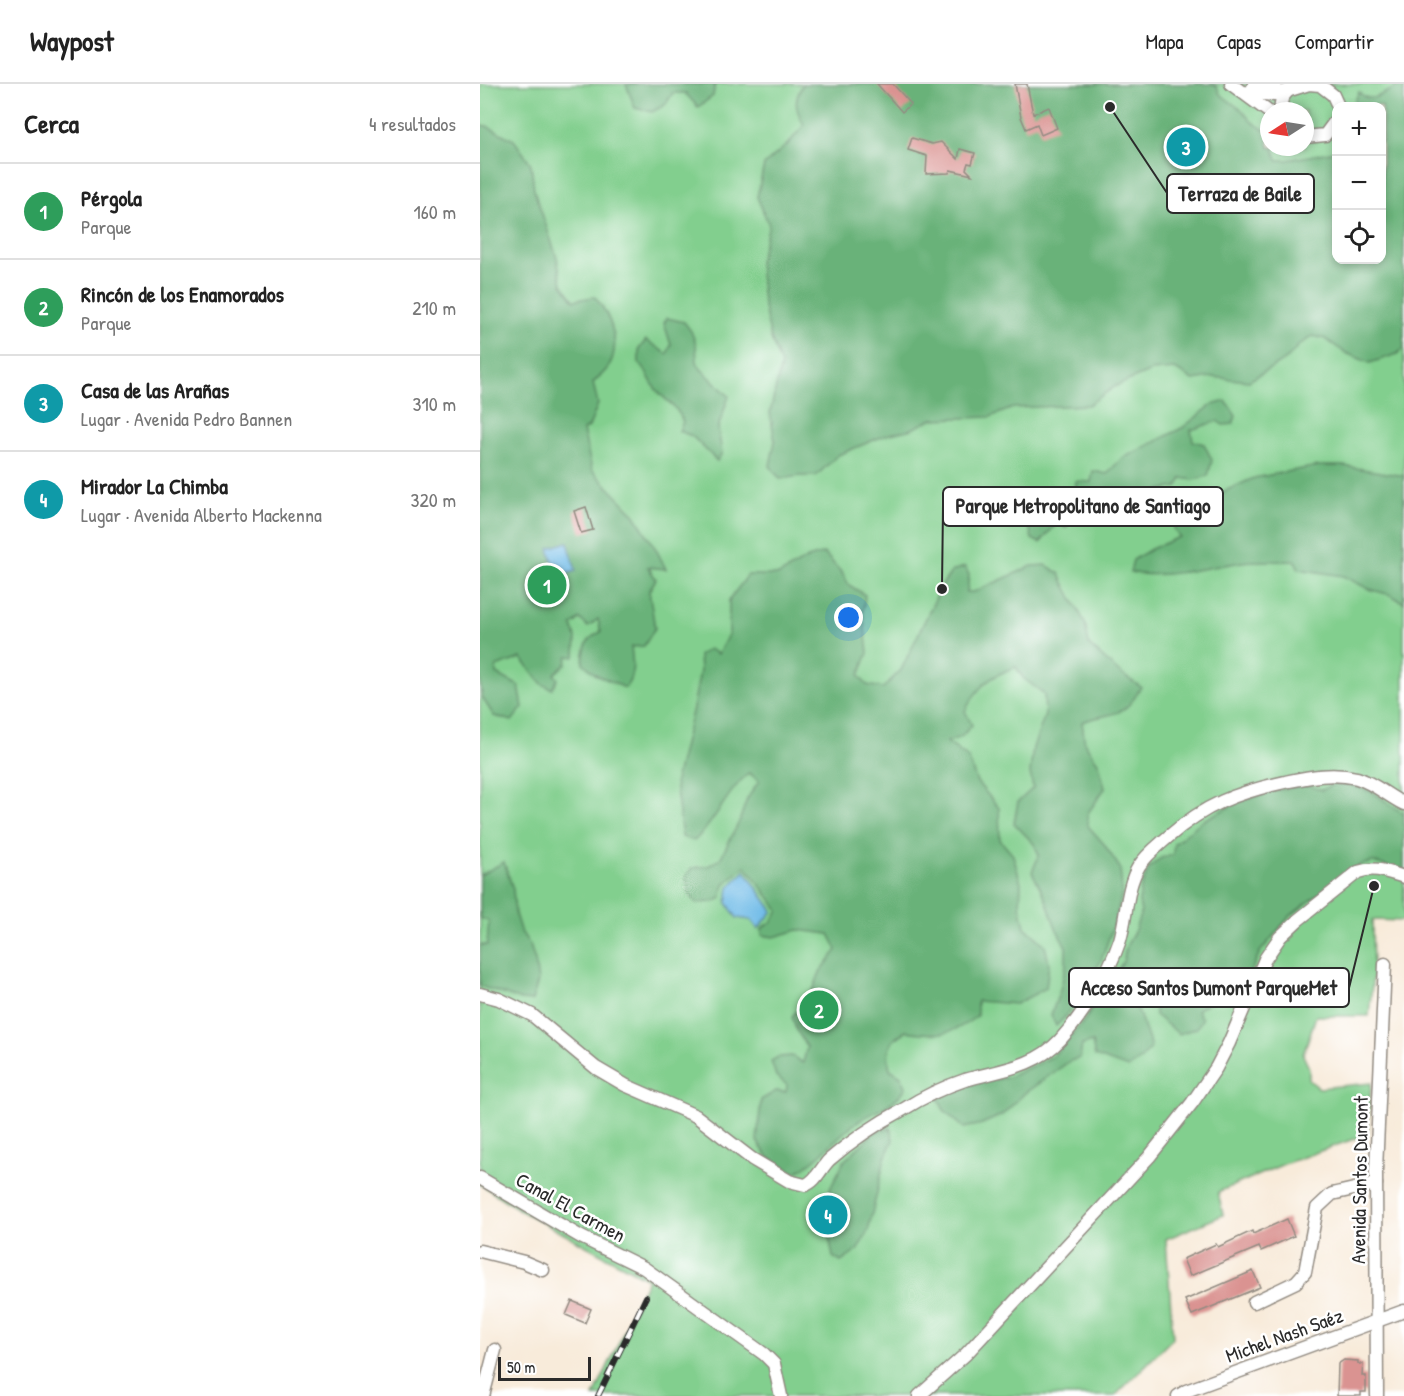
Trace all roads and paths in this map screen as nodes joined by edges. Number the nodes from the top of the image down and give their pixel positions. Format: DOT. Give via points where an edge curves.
graph roads {
  1 [pos="1231,84"];
  2 [pos="1276,84"];
  3 [pos="1243,88"];
  4 [pos="1287,92"];
  5 [pos="1281,102"];
  6 [pos="1336,102"];
  7 [pos="1260,104"];
  8 [pos="1332,125"];
  9 [pos="1314,136"];
  10 [pos="1404,804"];
  11 [pos="1404,878"];
  12 [pos="1385,964"];
  13 [pos="480,994"];
  14 [pos="480,1178"];
  15 [pos="1376,1184"];
  16 [pos="480,1251"];
  17 [pos="543,1270"];
  18 [pos="1254,1302"];
  19 [pos="1404,1311"];
  20 [pos="1378,1321"];
  21 [pos="495,1350"];
  22 [pos="483,1396"];
  23 [pos="781,1396"];
  24 [pos="919,1396"];
  25 [pos="1179,1396"];
  26 [pos="1377,1396"];
  1 -- 3 [label="street"];
  2 -- 3 [label="street"];
  3 -- 4 [label="street" via="1274,95"];
  3 -- 7 [label="street"];
  4 -- 5 [label="street"];
  4 -- 6 [label="street" via="1309,84 1320,85 1333,94"];
  8 -- 9 [label="street" via="1325,135"];
  10 -- 13 [label="street" via="1366,782 1326,775 1240,794 1202,811 1151,851 1138,867 1112,960 1059,1041 1011,1070 956,1083 903,1109 845,1147 814,1180 804,1185 789,1181 752,1159 696,1116 596,1068 517,1006"];
  11 -- 24 [label="street" via="1379,869 1358,872 1280,937 1265,959 1216,1068 1178,1121 966,1354"];
  12 -- 15 [label="street, Avenida Santos Dumont"];
  14 -- 23 [label="street, Canal El Carmen" via="581,1237 644,1268 769,1359 774,1364"];
  15 -- 18 [label="street" via="1332,1194 1317,1208 1305,1272 1296,1282"];
  15 -- 20 [label="street, Avenida Santos Dumont"];
  16 -- 17 [label="street"];
  19 -- 20 [label="street, Michel Nash Saéz"];
  20 -- 25 [label="street, Michel Nash Saéz"];
  20 -- 26 [label="street, Avenida Santos Dumont"];
  21 -- 22 [label="street"];
}
